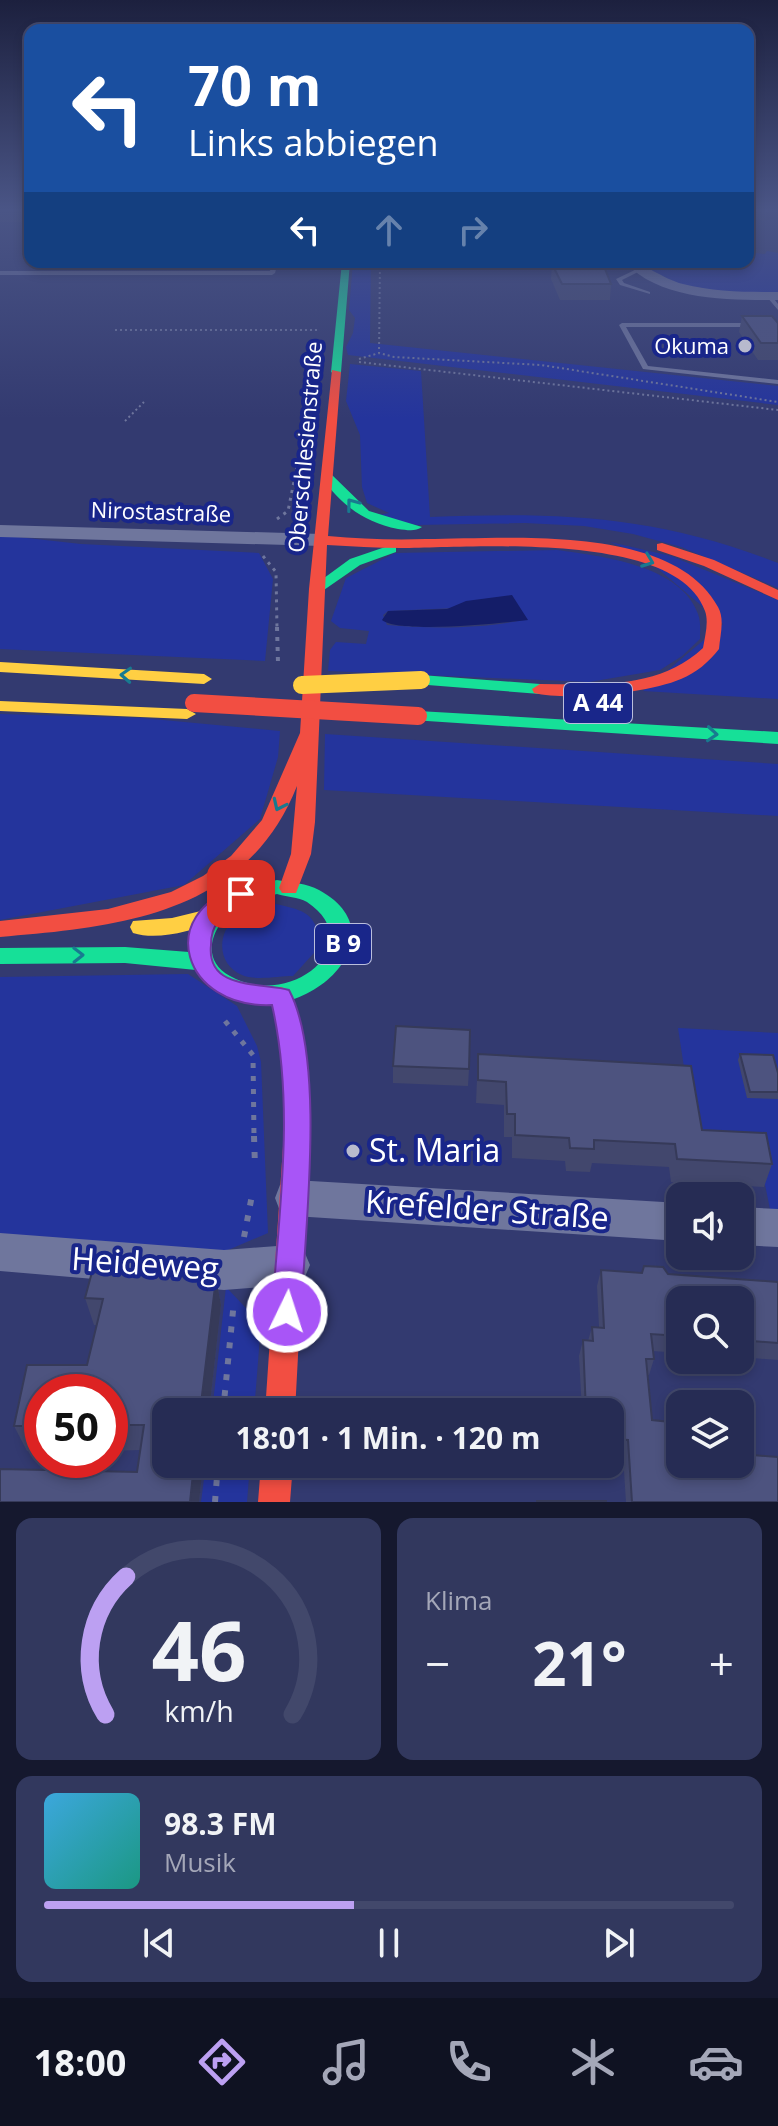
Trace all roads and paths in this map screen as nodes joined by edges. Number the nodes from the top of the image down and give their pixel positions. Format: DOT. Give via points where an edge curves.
graph roads {
  1 [pos="344,279"];
  2 [pos="380,279"];
  3 [pos="619,279"];
  4 [pos="666,279"];
  5 [pos="648,293"];
  6 [pos="775,300"];
  7 [pos="778,325"];
  8 [pos="115,330"];
  9 [pos="325,330"];
  10 [pos="379,353"];
  11 [pos="778,382"];
  12 [pos="144,402"];
  13 [pos="778,402"];
  14 [pos="778,410"];
  15 [pos="125,421"];
  16 [pos="327,477"];
  17 [pos="478,530"];
  18 [pos="0,531"];
  19 [pos="321,540"];
  20 [pos="413,545"];
  21 [pos="316,589"];
  22 [pos="778,596"];
  23 [pos="0,667"];
  24 [pos="211,680"];
  25 [pos="295,685"];
  26 [pos="420,686"];
  27 [pos="0,690"];
  28 [pos="637,705"];
  29 [pos="0,706"];
  30 [pos="190,708"];
  31 [pos="309,733"];
  32 [pos="778,738"];
  33 [pos="289,888"];
  34 [pos="209,917"];
  35 [pos="0,929"];
  36 [pos="0,956"];
  37 [pos="201,962"];
  38 [pos="281,996"];
  39 [pos="294,1198"];
  40 [pos="666,1221"];
  41 [pos="754,1227"];
  42 [pos="778,1228"];
  43 [pos="0,1252"];
  44 [pos="290,1265"];
  45 [pos="237,1270"];
  46 [pos="224,1398"];
  47 [pos="281,1398"];
  48 [pos="217,1478"];
  49 [pos="276,1478"];
  50 [pos="215,1502"];
  51 [pos="274,1502"];
  1 -- 16 [label="main road, Oberschlesienstraße"];
  2 -- 10 [label="path"];
  3 -- 5 [label="lane"];
  4 -- 6 [label="street" via="687,288"];
  7 -- 11 [label="lane" via="622,325 645,368"];
  8 -- 9 [label="path"];
  10 -- 13 [label="path" via="541,365"];
  10 -- 14 [label="path" via="355,362"];
  12 -- 15 [label="path"];
  17 -- 16 [label="main road, one-way" via="370,520 351,507"];
  16 -- 19 [label="main road, Oberschlesienstraße"];
  17 -- 19 [label="main road"];
  17 -- 22 [label="main road" via="562,530 630,539 700,559"];
  18 -- 19 [label="street, Nirostastraße"];
  19 -- 20 [label="main road"];
  19 -- 21 [label="main road, Oberschlesienstraße"];
  20 -- 21 [label="main road" via="360,559"];
  20 -- 26 [label="main road, one-way" via="553,544 625,553 660,565 695,588 710,605 715,626 710,649 697,663 645,685 581,690"];
  21 -- 31 [label="main road"];
  24 -- 23 [label="main road, one-way"];
  25 -- 26 [label="main road, A 44, bridge"];
  26 -- 28 [label="main road, A 44"];
  27 -- 30 [label="main road, A 44"];
  29 -- 30 [label="main road"];
  30 -- 32 [label="main road, A 44, one-way, bridge"];
  31 -- 33 [label="main road" via="303,841"];
  31 -- 35 [label="main road, one-way" via="263,834 213,879 168,901 119,915"];
  33 -- 34 [label="main road, B 9" via="251,890 223,903"];
  33 -- 38 [label="main road, B 9" via="322,900 335,913 343,945 323,977"];
  34 -- 35 [label="main road" via="160,927"];
  34 -- 37 [label="main road" via="198,945"];
  36 -- 37 [label="main road, one-way" via="125,955"];
  37 -- 38 [label="main road, B 9" via="220,984 238,993"];
  38 -- 39 [label="main road" via="297,1085"];
  39 -- 40 [label="street, Krefelder Straße"];
  39 -- 44 [label="main road"];
  41 -- 42 [label="street"];
  43 -- 45 [label="street, Heideweg"];
  44 -- 45 [label="street, Heideweg"];
  44 -- 47 [label="main road"];
  45 -- 46 [label="path"];
  48 -- 50 [label="path"];
  49 -- 51 [label="main road"];
}
